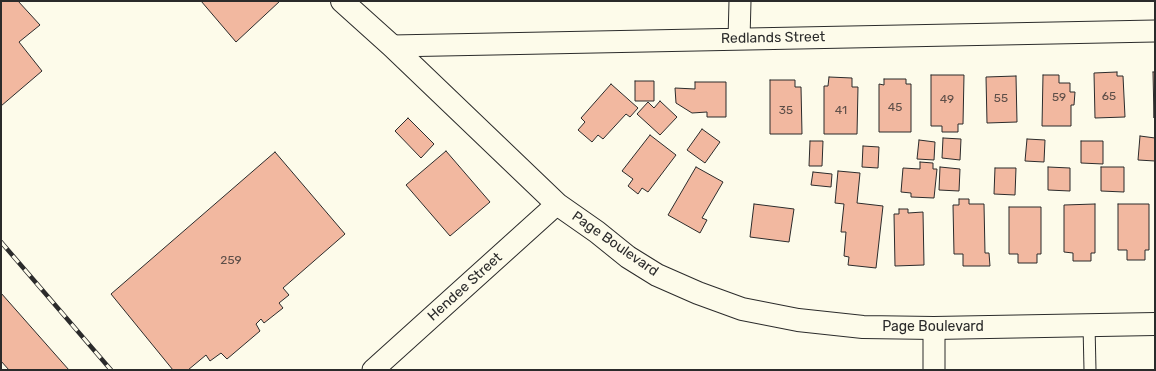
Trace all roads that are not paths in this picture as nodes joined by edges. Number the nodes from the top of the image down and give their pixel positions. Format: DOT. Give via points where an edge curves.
graph roads {
  1 [pos="342,1"];
  2 [pos="740,1"];
  3 [pos="1155,32"];
  4 [pos="739,39"];
  5 [pos="392,46"];
  6 [pos="557,204"];
  7 [pos="1155,324"];
  8 [pos="1089,326"];
  9 [pos="934,328"];
  10 [pos="373,370"];
  11 [pos="934,370"];
  12 [pos="1090,370"];
  1 -- 5 [label="street, Page Boulevard"];
  2 -- 4 [label="street"];
  3 -- 4 [label="street, Redlands Street"];
  4 -- 5 [label="street, Redlands Street"];
  5 -- 6 [label="street, Page Boulevard"];
  6 -- 9 [label="street, Page Boulevard" via="598,232 628,257 657,275 742,309 798,320 856,326"];
  6 -- 10 [label="street, Hendee Street"];
  7 -- 8 [label="street, Page Boulevard"];
  8 -- 9 [label="street, Page Boulevard"];
  8 -- 12 [label="lane"];
  9 -- 11 [label="street"];
}
